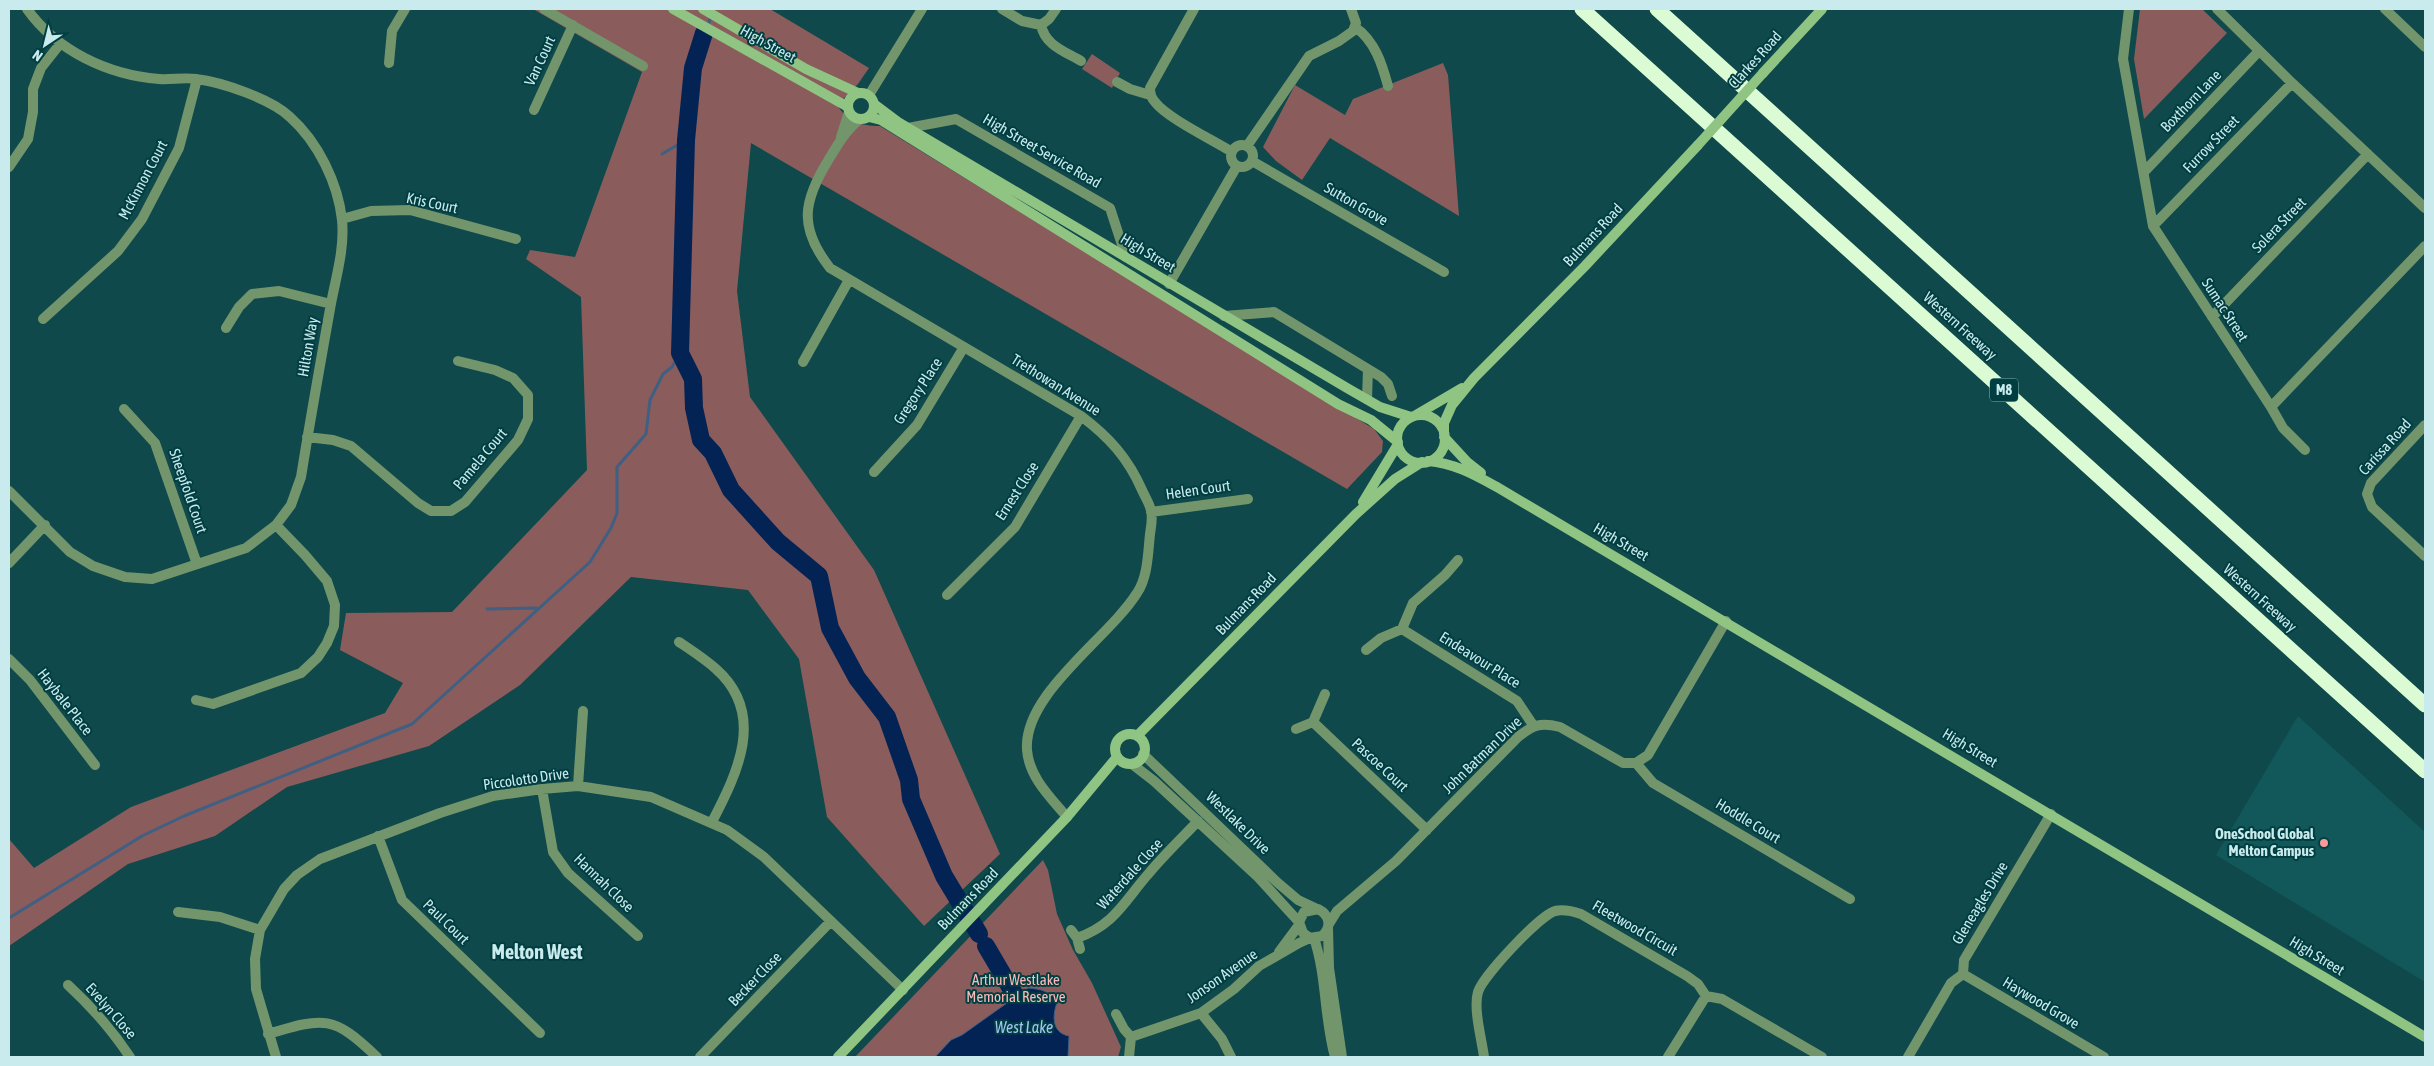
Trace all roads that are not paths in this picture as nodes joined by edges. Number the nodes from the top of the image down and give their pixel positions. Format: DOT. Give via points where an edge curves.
graph roads {
  1 [pos="26,9"];
  2 [pos="405,9"];
  3 [pos="544,9"];
  4 [pos="673,9"];
  5 [pos="703,9"];
  6 [pos="922,9"];
  7 [pos="1002,9"];
  8 [pos="1056,9"];
  9 [pos="1194,9"];
  10 [pos="1352,9"];
  11 [pos="1582,9"];
  12 [pos="1657,9"];
  13 [pos="1822,9"];
  14 [pos="2130,9"];
  15 [pos="2385,9"];
  16 [pos="2224,11"];
  17 [pos="573,25"];
  18 [pos="1041,25"];
  19 [pos="1356,27"];
  20 [pos="60,44"];
  21 [pos="2425,47"];
  22 [pos="2259,51"];
  23 [pos="1080,61"];
  24 [pos="389,62"];
  25 [pos="643,66"];
  26 [pos="196,79"];
  27 [pos="1117,82"];
  28 [pos="2292,83"];
  29 [pos="1388,86"];
  30 [pos="858,93"];
  31 [pos="1150,95"];
  32 [pos="871,100"];
  33 [pos="848,109"];
  34 [pos="534,110"];
  35 [pos="1730,110"];
  36 [pos="864,118"];
  37 [pos="908,128"];
  38 [pos="841,138"];
  39 [pos="1247,146"];
  40 [pos="1232,152"];
  41 [pos="2368,154"];
  42 [pos="1252,161"];
  43 [pos="9,166"];
  44 [pos="1237,166"];
  45 [pos="2144,172"];
  46 [pos="2425,208"];
  47 [pos="342,219"];
  48 [pos="2153,226"];
  49 [pos="516,239"];
  50 [pos="2425,246"];
  51 [pos="1126,257"];
  52 [pos="1444,272"];
  53 [pos="849,280"];
  54 [pos="1169,284"];
  55 [pos="331,304"];
  56 [pos="1224,316"];
  57 [pos="2212,317"];
  58 [pos="43,319"];
  59 [pos="226,328"];
  60 [pos="964,347"];
  61 [pos="458,361"];
  62 [pos="802,362"];
  63 [pos="1368,369"];
  64 [pos="1474,378"];
  65 [pos="1392,396"];
  66 [pos="1367,399"];
  67 [pos="2271,407"];
  68 [pos="124,409"];
  69 [pos="1081,416"];
  70 [pos="1414,416"];
  71 [pos="2425,425"];
  72 [pos="1444,435"];
  73 [pos="308,437"];
  74 [pos="1398,443"];
  75 [pos="2306,450"];
  76 [pos="1425,462"];
  77 [pos="874,472"];
  78 [pos="1497,487"];
  79 [pos="9,490"];
  80 [pos="1248,499"];
  81 [pos="1151,512"];
  82 [pos="1356,514"];
  83 [pos="45,525"];
  84 [pos="276,525"];
  85 [pos="2425,556"];
  86 [pos="1458,560"];
  87 [pos="9,563"];
  88 [pos="196,564"];
  89 [pos="947,595"];
  90 [pos="1726,621"];
  91 [pos="1402,629"];
  92 [pos="679,642"];
  93 [pos="1366,650"];
  94 [pos="9,659"];
  95 [pos="1325,694"];
  96 [pos="196,700"];
  97 [pos="2425,705"];
  98 [pos="583,711"];
  99 [pos="1313,722"];
  100 [pos="1533,725"];
  101 [pos="1296,729"];
  102 [pos="1137,736"];
  103 [pos="1144,754"];
  104 [pos="1117,757"];
  105 [pos="1636,763"];
  106 [pos="1132,764"];
  107 [pos="95,765"];
  108 [pos="2425,771"];
  109 [pos="578,786"];
  110 [pos="542,789"];
  111 [pos="2050,814"];
  112 [pos="1067,816"];
  113 [pos="1198,821"];
  114 [pos="712,822"];
  115 [pos="1427,830"];
  116 [pos="378,836"];
  117 [pos="1354,897"];
  118 [pos="1850,899"];
  119 [pos="1316,909"];
  120 [pos="178,912"];
  121 [pos="831,921"];
  122 [pos="1299,924"];
  123 [pos="1329,926"];
  124 [pos="260,930"];
  125 [pos="638,936"];
  126 [pos="1312,938"];
  127 [pos="1080,949"];
  128 [pos="1273,958"];
  129 [pos="1963,974"];
  130 [pos="68,985"];
  131 [pos="903,990"];
  132 [pos="1706,996"];
  133 [pos="1201,1013"];
  134 [pos="1116,1014"];
  135 [pos="540,1033"];
  136 [pos="268,1034"];
  137 [pos="1131,1037"];
  138 [pos="2425,1037"];
  139 [pos="130,1057"];
  140 [pos="276,1057"];
  141 [pos="377,1057"];
  142 [pos="700,1057"];
  143 [pos="838,1057"];
  144 [pos="1129,1057"];
  145 [pos="1231,1057"];
  146 [pos="1335,1057"];
  147 [pos="1342,1057"];
  148 [pos="1484,1057"];
  149 [pos="1668,1057"];
  150 [pos="1822,1057"];
  151 [pos="1908,1057"];
  152 [pos="2104,1057"];
  1 -- 20 [label="street, Hilton Way"];
  2 -- 24 [label="street" via="392,31"];
  3 -- 17 [label="street"];
  4 -- 33 [label="main road, High Street"];
  5 -- 30 [label="main road, High Street" via="806,69"];
  6 -- 32 [label="street"];
  7 -- 18 [label="street" via="1022,21"];
  8 -- 18 [label="street"];
  9 -- 31 [label="street" via="1150,88"];
  10 -- 19 [label="street"];
  11 -- 108 [label="highway, Western Freeway / M8"];
  12 -- 97 [label="highway"];
  13 -- 35 [label="main road, Clarkes Road, bridge"];
  14 -- 45 [label="street, Sumac Street" via="2123,59"];
  15 -- 21 [label="street"];
  16 -- 22 [label="street"];
  17 -- 25 [label="street"];
  17 -- 34 [label="street, Van Court"];
  18 -- 23 [label="street" via="1048,41"];
  19 -- 29 [label="street" via="1373,45"];
  19 -- 39 [label="street" via="1349,35 1309,56"];
  20 -- 26 [label="street, Hilton Way" via="104,68 127,76 161,80"];
  20 -- 43 [label="street" via="42,68 33,89 28,139"];
  22 -- 28 [label="street"];
  22 -- 45 [label="street, Boxthorn Lane"];
  26 -- 47 [label="street, Hilton Way" via="254,95 290,116 312,142 330,175"];
  26 -- 58 [label="street, McKinnon Court" via="179,148 142,219 118,251"];
  27 -- 31 [label="street"];
  28 -- 41 [label="street"];
  28 -- 48 [label="street, Furrow Street"];
  30 -- 32 [label="main road"];
  30 -- 33 [label="main road" via="850,98"];
  31 -- 40 [label="street" via="1156,105"];
  32 -- 36 [label="main road" via="874,110"];
  32 -- 37 [label="main road, High Street"];
  33 -- 36 [label="main road" via="855,118"];
  33 -- 38 [label="street, Trethowan Avenue"];
  35 -- 64 [label="main road, Bulmans Road, bridge" via="1585,266"];
  36 -- 38 [label="street, Trethowan Avenue"];
  36 -- 74 [label="main road, High Street" via="881,120 1338,404 1371,420"];
  37 -- 51 [label="main road, High Street"];
  37 -- 51 [label="street, High Street Service Road" via="956,119 1080,189 1110,208"];
  38 -- 53 [label="street, Trethowan Avenue" via="813,185 808,220 816,250 830,268"];
  39 -- 40 [label="street" via="1239,146"];
  39 -- 42 [label="street" via="1253,154"];
  40 -- 44 [label="street"];
  41 -- 46 [label="street"];
  41 -- 57 [label="street, Solera Street"];
  42 -- 44 [label="street" via="1246,167"];
  42 -- 52 [label="street, Sutton Grove"];
  44 -- 54 [label="street"];
  45 -- 48 [label="street, Sumac Street"];
  47 -- 49 [label="street, Kris Court" via="371,211 410,210"];
  47 -- 55 [label="street, Hilton Way" via="341,259"];
  48 -- 57 [label="street, Sumac Street"];
  50 -- 67 [label="street"];
  51 -- 54 [label="main road, High Street"];
  53 -- 60 [label="street, Trethowan Avenue"];
  53 -- 62 [label="street"];
  54 -- 56 [label="main road, High Street"];
  55 -- 59 [label="street" via="279,291 252,294"];
  55 -- 73 [label="street, Hilton Way"];
  56 -- 63 [label="street" via="1274,312"];
  56 -- 66 [label="main road, High Street"];
  57 -- 67 [label="street, Sumac Street"];
  60 -- 69 [label="street, Trethowan Avenue"];
  60 -- 77 [label="street, Gregory Place" via="917,425"];
  61 -- 73 [label="street, Pamela Court" via="513,378 528,396 528,418 518,440 465,502 451,511 432,510 418,503 351,446"];
  63 -- 65 [label="street" via="1388,384"];
  63 -- 66 [label="street"];
  64 -- 70 [label="main road, Bulmans Road"];
  64 -- 72 [label="main road, Bulmans Road" via="1452,405 1444,423"];
  66 -- 70 [label="main road, High Street" via="1393,412"];
  67 -- 75 [label="street, Sumac Street" via="2283,428"];
  68 -- 88 [label="street, Sheepfold Court" via="155,443"];
  69 -- 81 [label="street, Trethowan Avenue" via="1120,450 1136,476"];
  69 -- 89 [label="street, Ernest Close" via="1014,527"];
  70 -- 72 [label="main road" via="1431,417 1442,427"];
  70 -- 74 [label="main road" via="1401,425"];
  71 -- 85 [label="street, Carissa Road" via="2371,483 2367,494 2372,507"];
  72 -- 76 [label="main road" via="1439,454"];
  72 -- 78 [label="main road, High Street" via="1467,462"];
  73 -- 84 [label="street, Hilton Way" via="301,477 291,505"];
  74 -- 76 [label="main road" via="1409,459"];
  74 -- 82 [label="main road, Bulmans Road"];
  76 -- 78 [label="main road, High Street" via="1446,463"];
  76 -- 82 [label="main road, Bulmans Road" via="1395,479"];
  78 -- 90 [label="main road, High Street"];
  79 -- 83 [label="street, Hilton Way"];
  80 -- 81 [label="street, Helen Court"];
  81 -- 112 [label="street, Trethowan Avenue" via="1147,562 1139,591 1049,693 1029,726 1027,748 1034,776"];
  82 -- 102 [label="main road, Bulmans Road"];
  83 -- 87 [label="street"];
  83 -- 88 [label="street, Hilton Way" via="70,552 93,566 126,577 152,579"];
  84 -- 88 [label="street, Hilton Way" via="246,548"];
  84 -- 96 [label="street" via="326,581 335,605 334,626 327,643 301,673 213,704"];
  86 -- 91 [label="street" via="1413,603"];
  90 -- 105 [label="street" via="1648,755"];
  90 -- 111 [label="main road, High Street"];
  91 -- 93 [label="street" via="1381,638"];
  91 -- 100 [label="street, Endeavour Place" via="1517,701"];
  92 -- 114 [label="street" via="716,669 729,683 743,718 741,762"];
  94 -- 107 [label="street, Haybale Place" via="30,680"];
  95 -- 99 [label="street"];
  98 -- 109 [label="street"];
  99 -- 101 [label="street"];
  99 -- 115 [label="street, Pascoe Court"];
  100 -- 105 [label="street, John Batman Drive" via="1560,727 1624,763"];
  100 -- 115 [label="street, John Batman Drive"];
  102 -- 103 [label="main road" via="1144,744"];
  102 -- 104 [label="main road" via="1128,734 1119,738 1115,747"];
  103 -- 106 [label="main road"];
  103 -- 119 [label="street, Westlake Drive" via="1278,883 1298,900"];
  104 -- 106 [label="main road"];
  104 -- 112 [label="main road, Bulmans Road"];
  105 -- 118 [label="street, Hoddle Court" via="1653,783"];
  106 -- 113 [label="street, Westlake Drive"];
  109 -- 110 [label="street, Piccolotto Drive"];
  109 -- 114 [label="street, Piccolotto Drive" via="651,797"];
  110 -- 116 [label="street, Piccolotto Drive" via="493,796"];
  110 -- 125 [label="street, Hannah Close" via="553,852 568,873"];
  111 -- 129 [label="street, Gleneagles Drive" via="1964,960"];
  111 -- 138 [label="main road, High Street"];
  112 -- 131 [label="main road, Bulmans Road"];
  113 -- 122 [label="street, Westlake Drive" via="1257,876"];
  113 -- 127 [label="street, Waterdale Close" via="1108,922 1097,931 1074,934"];
  114 -- 121 [label="street, Piccolotto Drive" via="764,857"];
  115 -- 117 [label="street, John Batman Drive"];
  116 -- 124 [label="street, Piccolotto Drive" via="320,859 297,874 284,889"];
  116 -- 135 [label="street, Paul Court" via="402,900"];
  117 -- 119 [label="street, John Batman Drive"];
  117 -- 123 [label="street, John Batman Drive" via="1337,911"];
  119 -- 122 [label="street" via="1304,912"];
  119 -- 123 [label="street" via="1326,914"];
  120 -- 124 [label="street" via="220,918"];
  121 -- 131 [label="street, Piccolotto Drive"];
  121 -- 142 [label="street, Becker Close"];
  122 -- 126 [label="street" via="1303,933"];
  122 -- 128 [label="street, Jonson Avenue"];
  123 -- 126 [label="street" via="1322,936"];
  123 -- 147 [label="street" via="1329,968"];
  124 -- 136 [label="street, Piccolotto Drive" via="254,959 256,989"];
  126 -- 128 [label="street, Jonson Avenue"];
  126 -- 146 [label="street" via="1322,966"];
  128 -- 133 [label="street, Jonson Avenue"];
  129 -- 151 [label="street, Gleneagles Drive" via="1951,983"];
  129 -- 152 [label="street, Haywood Grove"];
  130 -- 139 [label="street, Evelyn Close" via="91,1006"];
  131 -- 143 [label="main road, Bulmans Road"];
  132 -- 148 [label="street, Fleetwood Circuit" via="1687,976 1581,914 1566,910 1553,912 1538,922 1484,978 1477,1006"];
  132 -- 149 [label="street"];
  132 -- 150 [label="street" via="1722,998"];
  133 -- 137 [label="street, Jonson Avenue"];
  133 -- 145 [label="street" via="1222,1039"];
  134 -- 137 [label="street"];
  136 -- 140 [label="street, Piccolotto Drive"];
  136 -- 141 [label="street" via="309,1022 338,1024"];
  137 -- 144 [label="street"];
}
